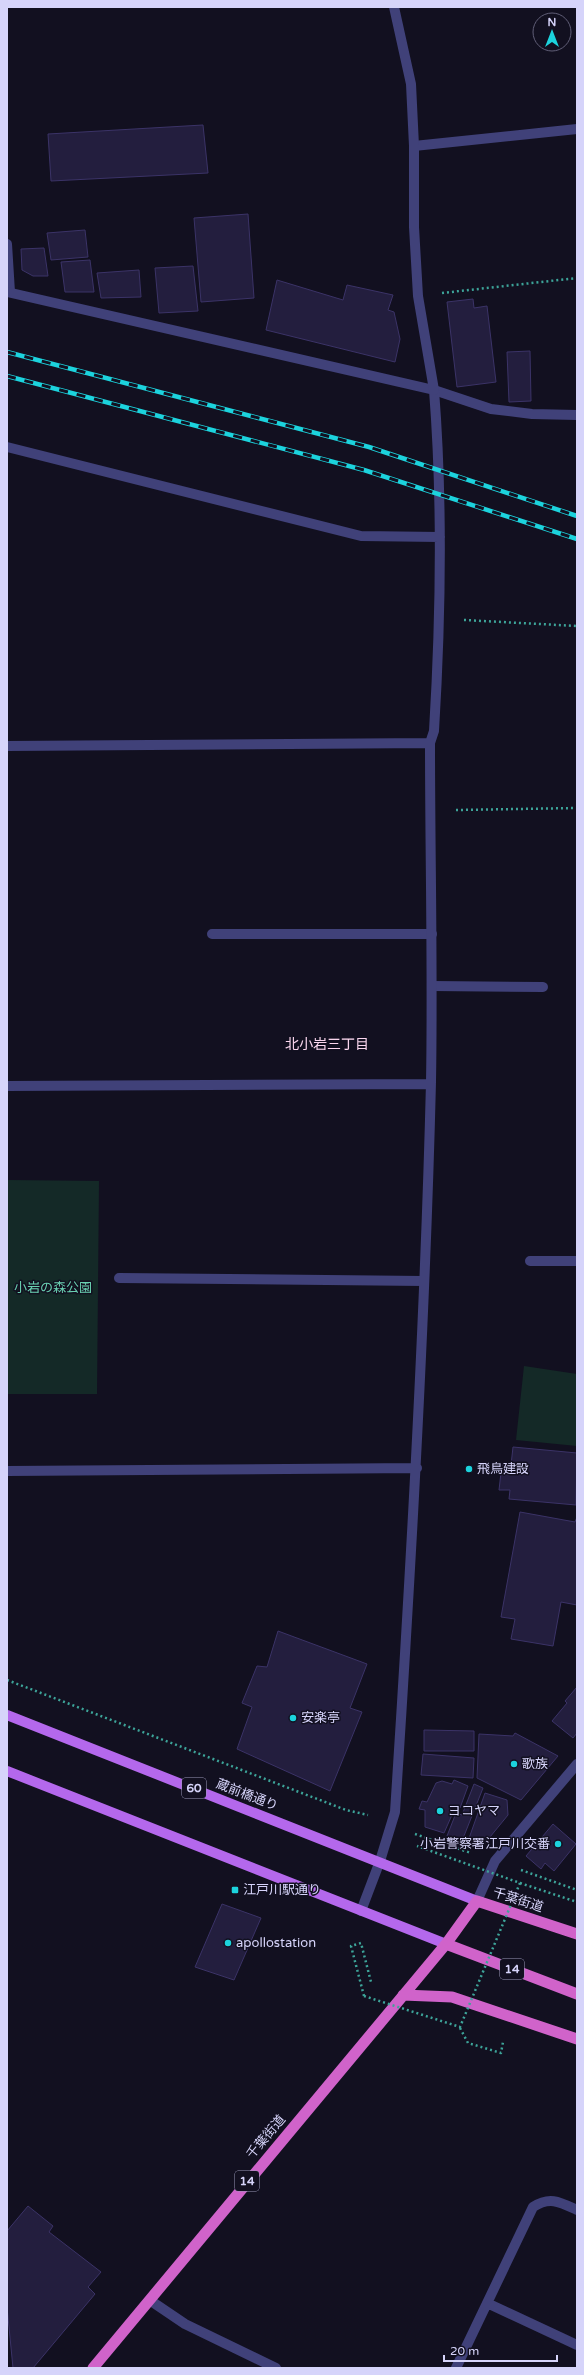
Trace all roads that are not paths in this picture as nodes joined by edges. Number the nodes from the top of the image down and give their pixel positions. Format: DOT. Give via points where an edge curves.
graph roads {
  1 [pos="394,7"];
  2 [pos="577,129"];
  3 [pos="414,146"];
  4 [pos="7,244"];
  5 [pos="8,292"];
  6 [pos="434,390"];
  7 [pos="577,415"];
  8 [pos="7,447"];
  9 [pos="440,538"];
  10 [pos="430,743"];
  11 [pos="7,746"];
  12 [pos="212,934"];
  13 [pos="432,934"];
  14 [pos="432,986"];
  15 [pos="543,987"];
  16 [pos="431,1084"];
  17 [pos="7,1086"];
  18 [pos="530,1261"];
  19 [pos="577,1261"];
  20 [pos="118,1278"];
  21 [pos="424,1281"];
  22 [pos="417,1468"];
  23 [pos="7,1471"];
  24 [pos="7,1715"];
  25 [pos="577,1764"];
  26 [pos="7,1771"];
  27 [pos="380,1861"];
  28 [pos="477,1901"];
  29 [pos="361,1911"];
  30 [pos="577,1934"];
  31 [pos="446,1944"];
  32 [pos="577,1994"];
  33 [pos="403,1995"];
  34 [pos="577,2039"];
  35 [pos="577,2210"];
  36 [pos="151,2301"];
  37 [pos="487,2303"];
  38 [pos="577,2345"];
  39 [pos="93,2368"];
  40 [pos="276,2368"];
  41 [pos="456,2368"];
  1 -- 3 [label="street" via="411,84"];
  2 -- 3 [label="street"];
  3 -- 6 [label="street" via="414,226 418,296"];
  4 -- 5 [label="street"];
  5 -- 6 [label="street"];
  6 -- 7 [label="street" via="491,409 532,414"];
  6 -- 9 [label="street" via="439,456"];
  8 -- 9 [label="street" via="361,536"];
  9 -- 10 [label="street" via="440,619 434,731"];
  10 -- 11 [label="street"];
  10 -- 13 [label="street"];
  12 -- 13 [label="street"];
  13 -- 14 [label="street"];
  14 -- 15 [label="street"];
  14 -- 16 [label="street"];
  16 -- 17 [label="street"];
  16 -- 21 [label="street"];
  18 -- 19 [label="street"];
  20 -- 21 [label="street"];
  21 -- 22 [label="street"];
  22 -- 23 [label="street"];
  22 -- 27 [label="street" via="396,1812"];
  24 -- 27 [label="main road, 蔵前橋通り / 60"];
  25 -- 28 [label="street" via="495,1861"];
  26 -- 29 [label="main road"];
  27 -- 28 [label="main road, 蔵前橋通り / 60"];
  27 -- 29 [label="street"];
  28 -- 30 [label="highway, 千葉街道"];
  28 -- 31 [label="highway, 千葉街道 / 14"];
  29 -- 31 [label="main road"];
  31 -- 32 [label="highway, 14"];
  31 -- 33 [label="highway, 千葉街道 / 14"];
  33 -- 34 [label="highway" via="452,1996"];
  33 -- 36 [label="highway, 千葉街道 / 14"];
  35 -- 37 [label="street" via="556,2201 543,2200 533,2207"];
  36 -- 39 [label="highway, 千葉街道 / 14"];
  36 -- 40 [label="street" via="185,2324"];
  37 -- 38 [label="street"];
  37 -- 41 [label="street"];
}
